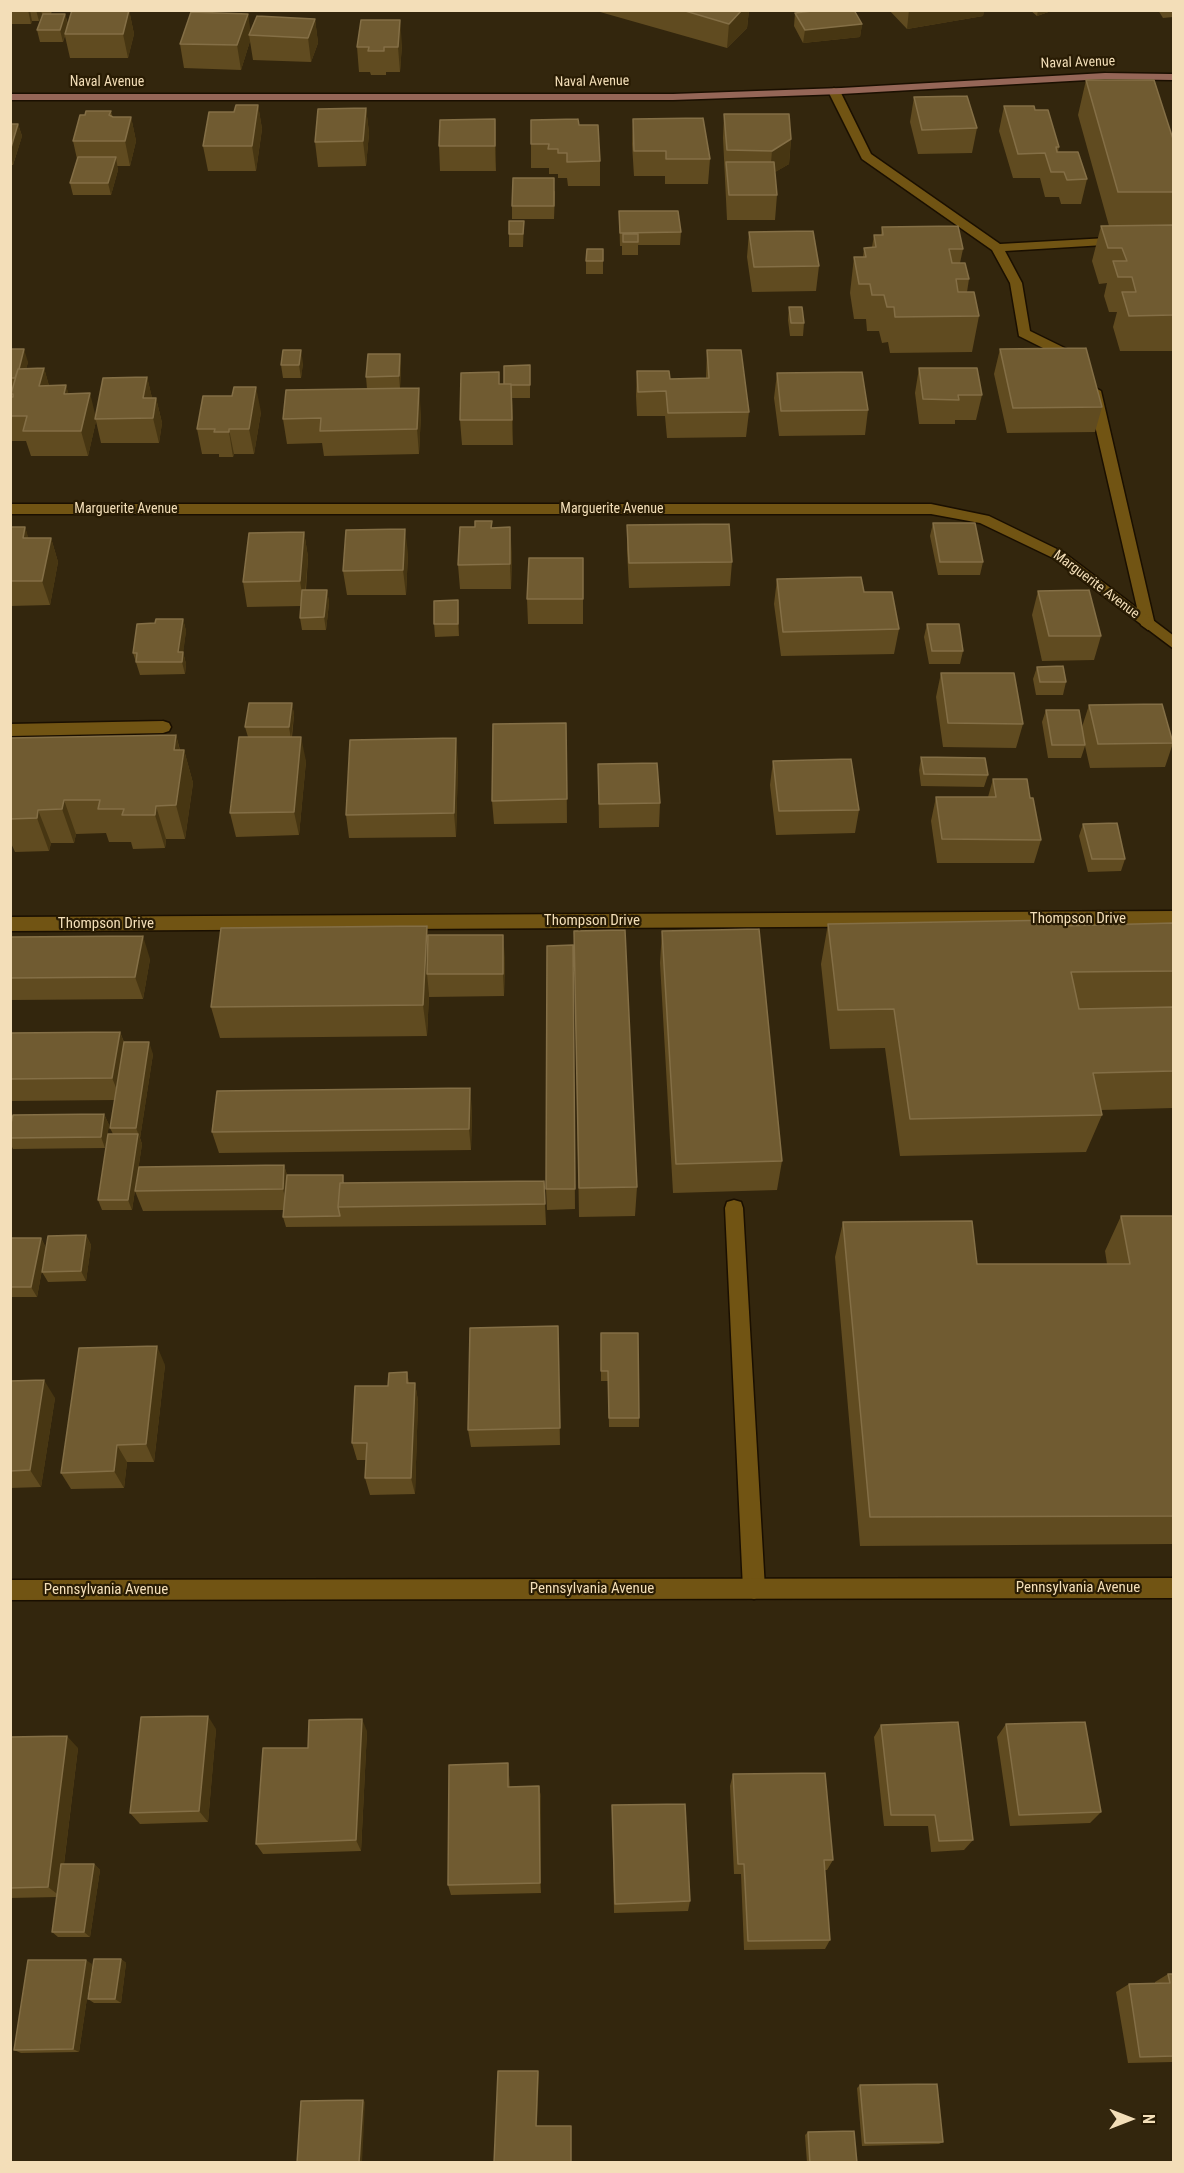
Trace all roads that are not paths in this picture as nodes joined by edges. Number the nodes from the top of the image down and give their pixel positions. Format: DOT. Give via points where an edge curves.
graph roads {
  1 [pos="1172,78"];
  2 [pos="834,91"];
  3 [pos="10,97"];
  4 [pos="1132,239"];
  5 [pos="997,248"];
  6 [pos="10,510"];
  7 [pos="1149,624"];
  8 [pos="1173,644"];
  9 [pos="163,727"];
  10 [pos="10,730"];
  11 [pos="1173,918"];
  12 [pos="10,924"];
  13 [pos="734,1208"];
  14 [pos="754,1588"];
  15 [pos="1173,1588"];
  16 [pos="10,1590"];
  1 -- 2 [label="street, Naval Avenue" via="1059,78"];
  2 -- 3 [label="street, Naval Avenue" via="673,97"];
  2 -- 5 [label="street" via="866,156"];
  4 -- 5 [label="street"];
  5 -- 7 [label="street" via="1016,283 1024,333 1084,364 1095,394"];
  6 -- 7 [label="street, Marguerite Avenue" via="931,509 984,519 1059,555"];
  7 -- 8 [label="street, Marguerite Avenue"];
  9 -- 10 [label="street"];
  11 -- 12 [label="street, Thompson Drive"];
  13 -- 14 [label="street"];
  14 -- 15 [label="street, Pennsylvania Avenue"];
  14 -- 16 [label="street, Pennsylvania Avenue"];
}
